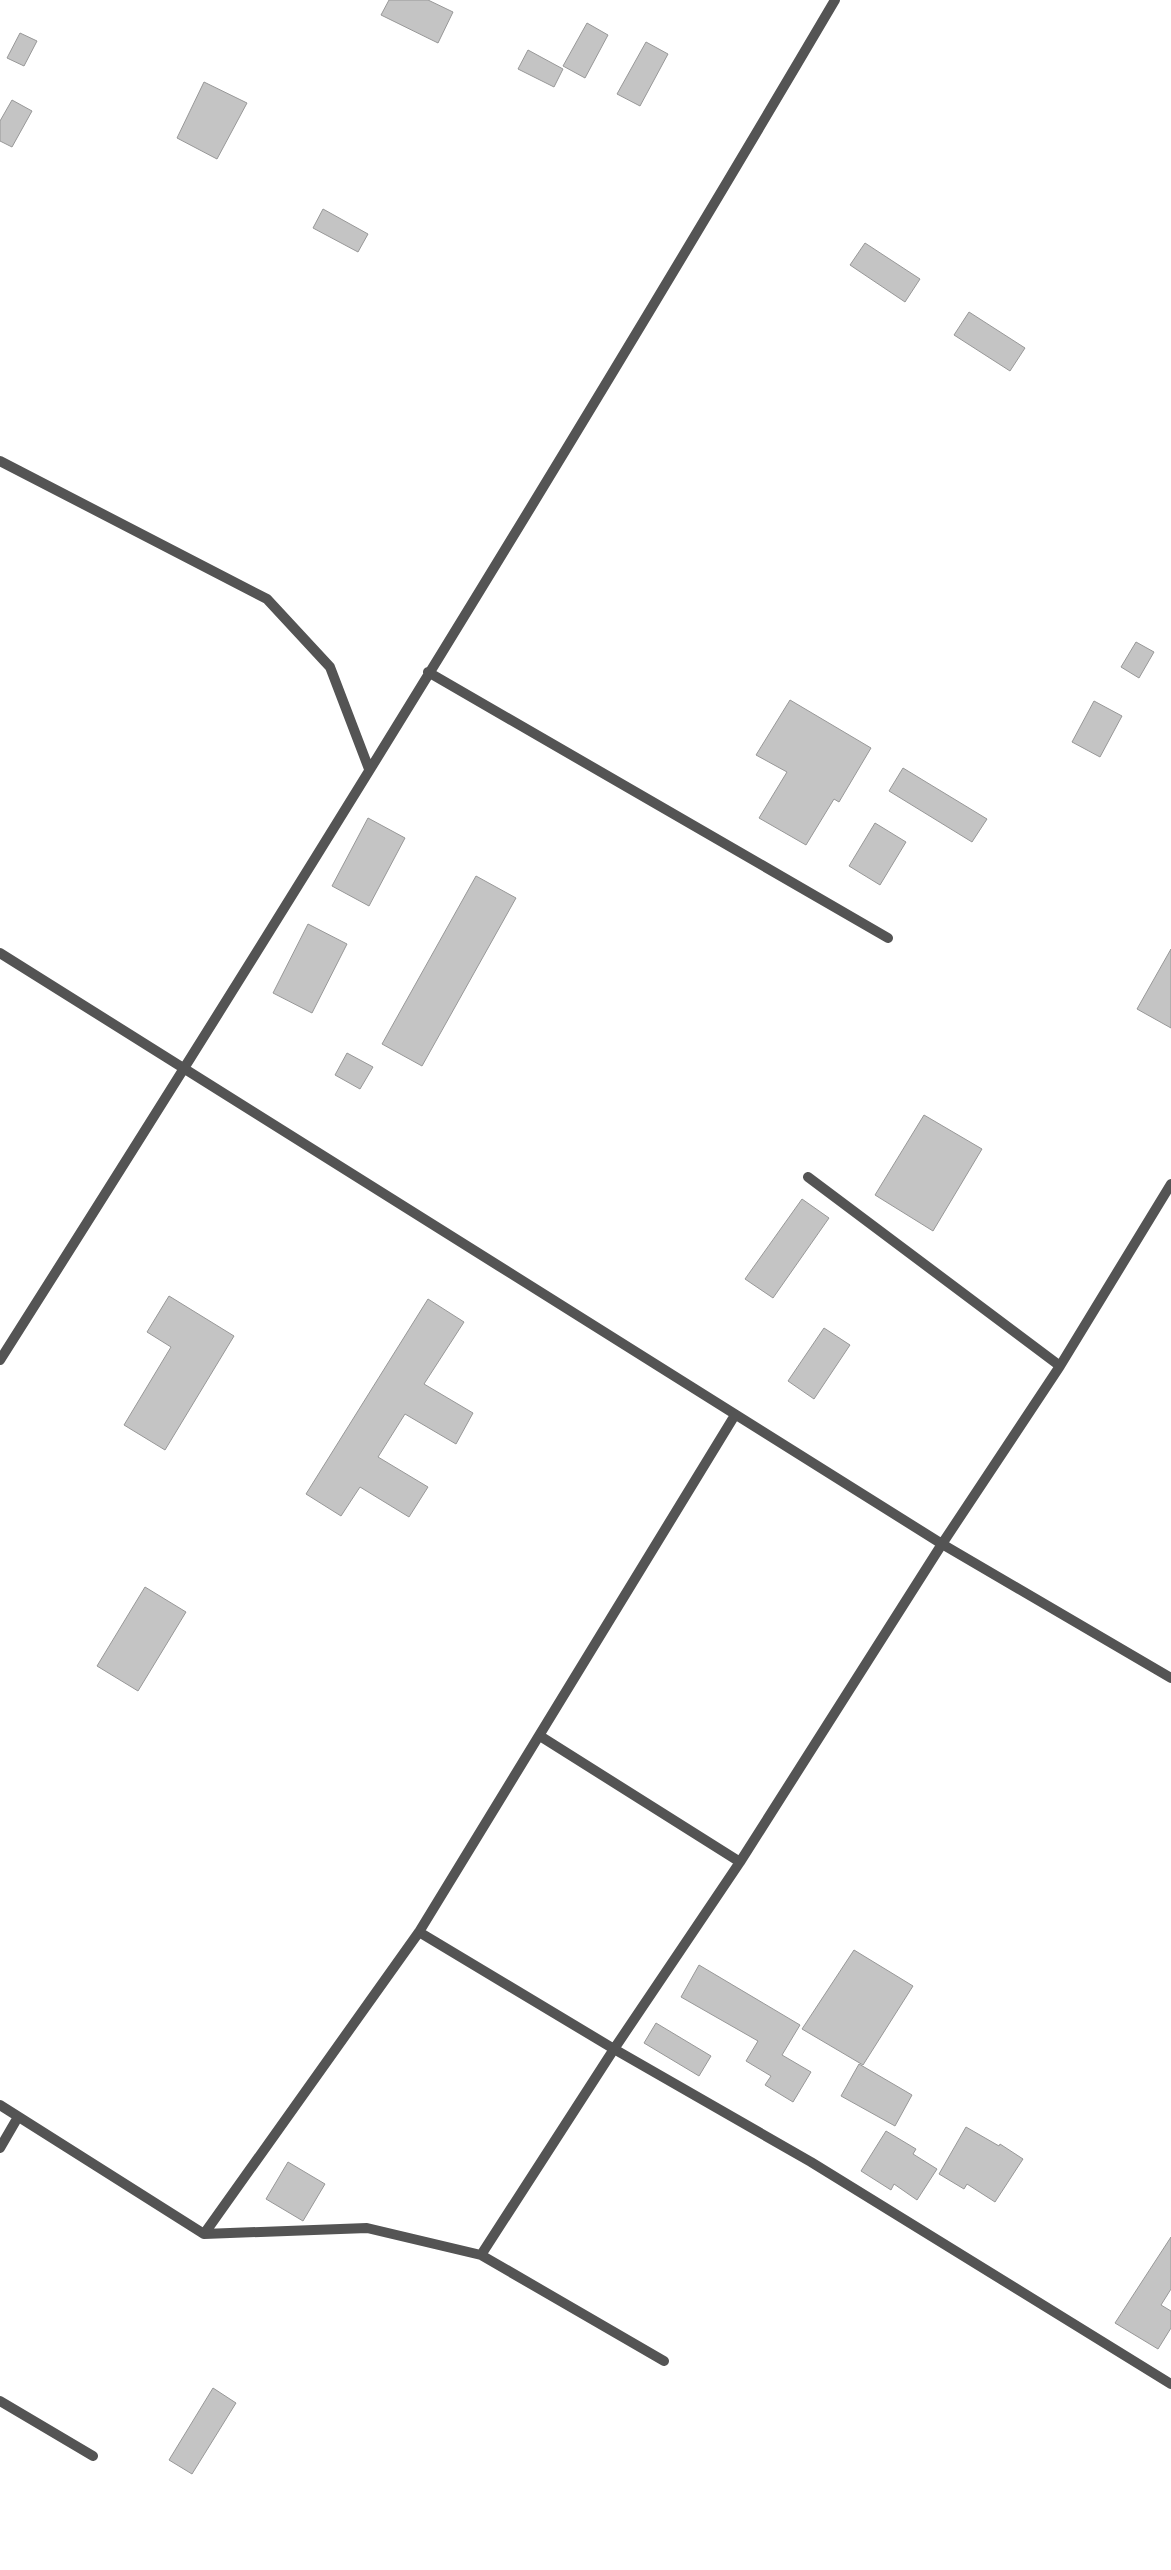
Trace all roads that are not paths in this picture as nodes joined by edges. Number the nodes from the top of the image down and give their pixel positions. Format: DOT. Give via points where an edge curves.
graph roads {
  1 [pos="835,0"];
  2 [pos="0,461"];
  3 [pos="428,672"];
  4 [pos="369,769"];
  5 [pos="888,938"];
  6 [pos="0,953"];
  7 [pos="184,1070"];
  8 [pos="808,1176"];
  9 [pos="1171,1184"];
  10 [pos="0,1360"];
  11 [pos="1060,1366"];
  12 [pos="736,1415"];
  13 [pos="942,1544"];
  14 [pos="1171,1678"];
  15 [pos="540,1736"];
  16 [pos="740,1862"];
  17 [pos="419,1932"];
  18 [pos="614,2049"];
  19 [pos="0,2105"];
  20 [pos="18,2116"];
  21 [pos="0,2148"];
  22 [pos="204,2234"];
  23 [pos="481,2256"];
  24 [pos="664,2362"];
  25 [pos="1171,2384"];
  26 [pos="0,2401"];
  27 [pos="93,2456"];
  1 -- 3 [label="street" via="691,243"];
  2 -- 4 [label="street" via="267,599 330,667"];
  3 -- 4 [label="street"];
  3 -- 5 [label="street"];
  4 -- 7 [label="street"];
  6 -- 7 [label="street"];
  7 -- 10 [label="street"];
  7 -- 12 [label="street"];
  8 -- 11 [label="street"];
  9 -- 11 [label="street"];
  11 -- 13 [label="street"];
  12 -- 13 [label="street"];
  12 -- 15 [label="street"];
  13 -- 14 [label="street"];
  13 -- 16 [label="street"];
  15 -- 16 [label="street"];
  15 -- 17 [label="street"];
  16 -- 18 [label="street"];
  17 -- 18 [label="street"];
  17 -- 22 [label="street"];
  18 -- 23 [label="street"];
  18 -- 25 [label="street" via="811,2162"];
  19 -- 20 [label="street"];
  20 -- 21 [label="street"];
  20 -- 22 [label="street"];
  22 -- 23 [label="street" via="367,2228"];
  23 -- 24 [label="street"];
  26 -- 27 [label="street"];
}
